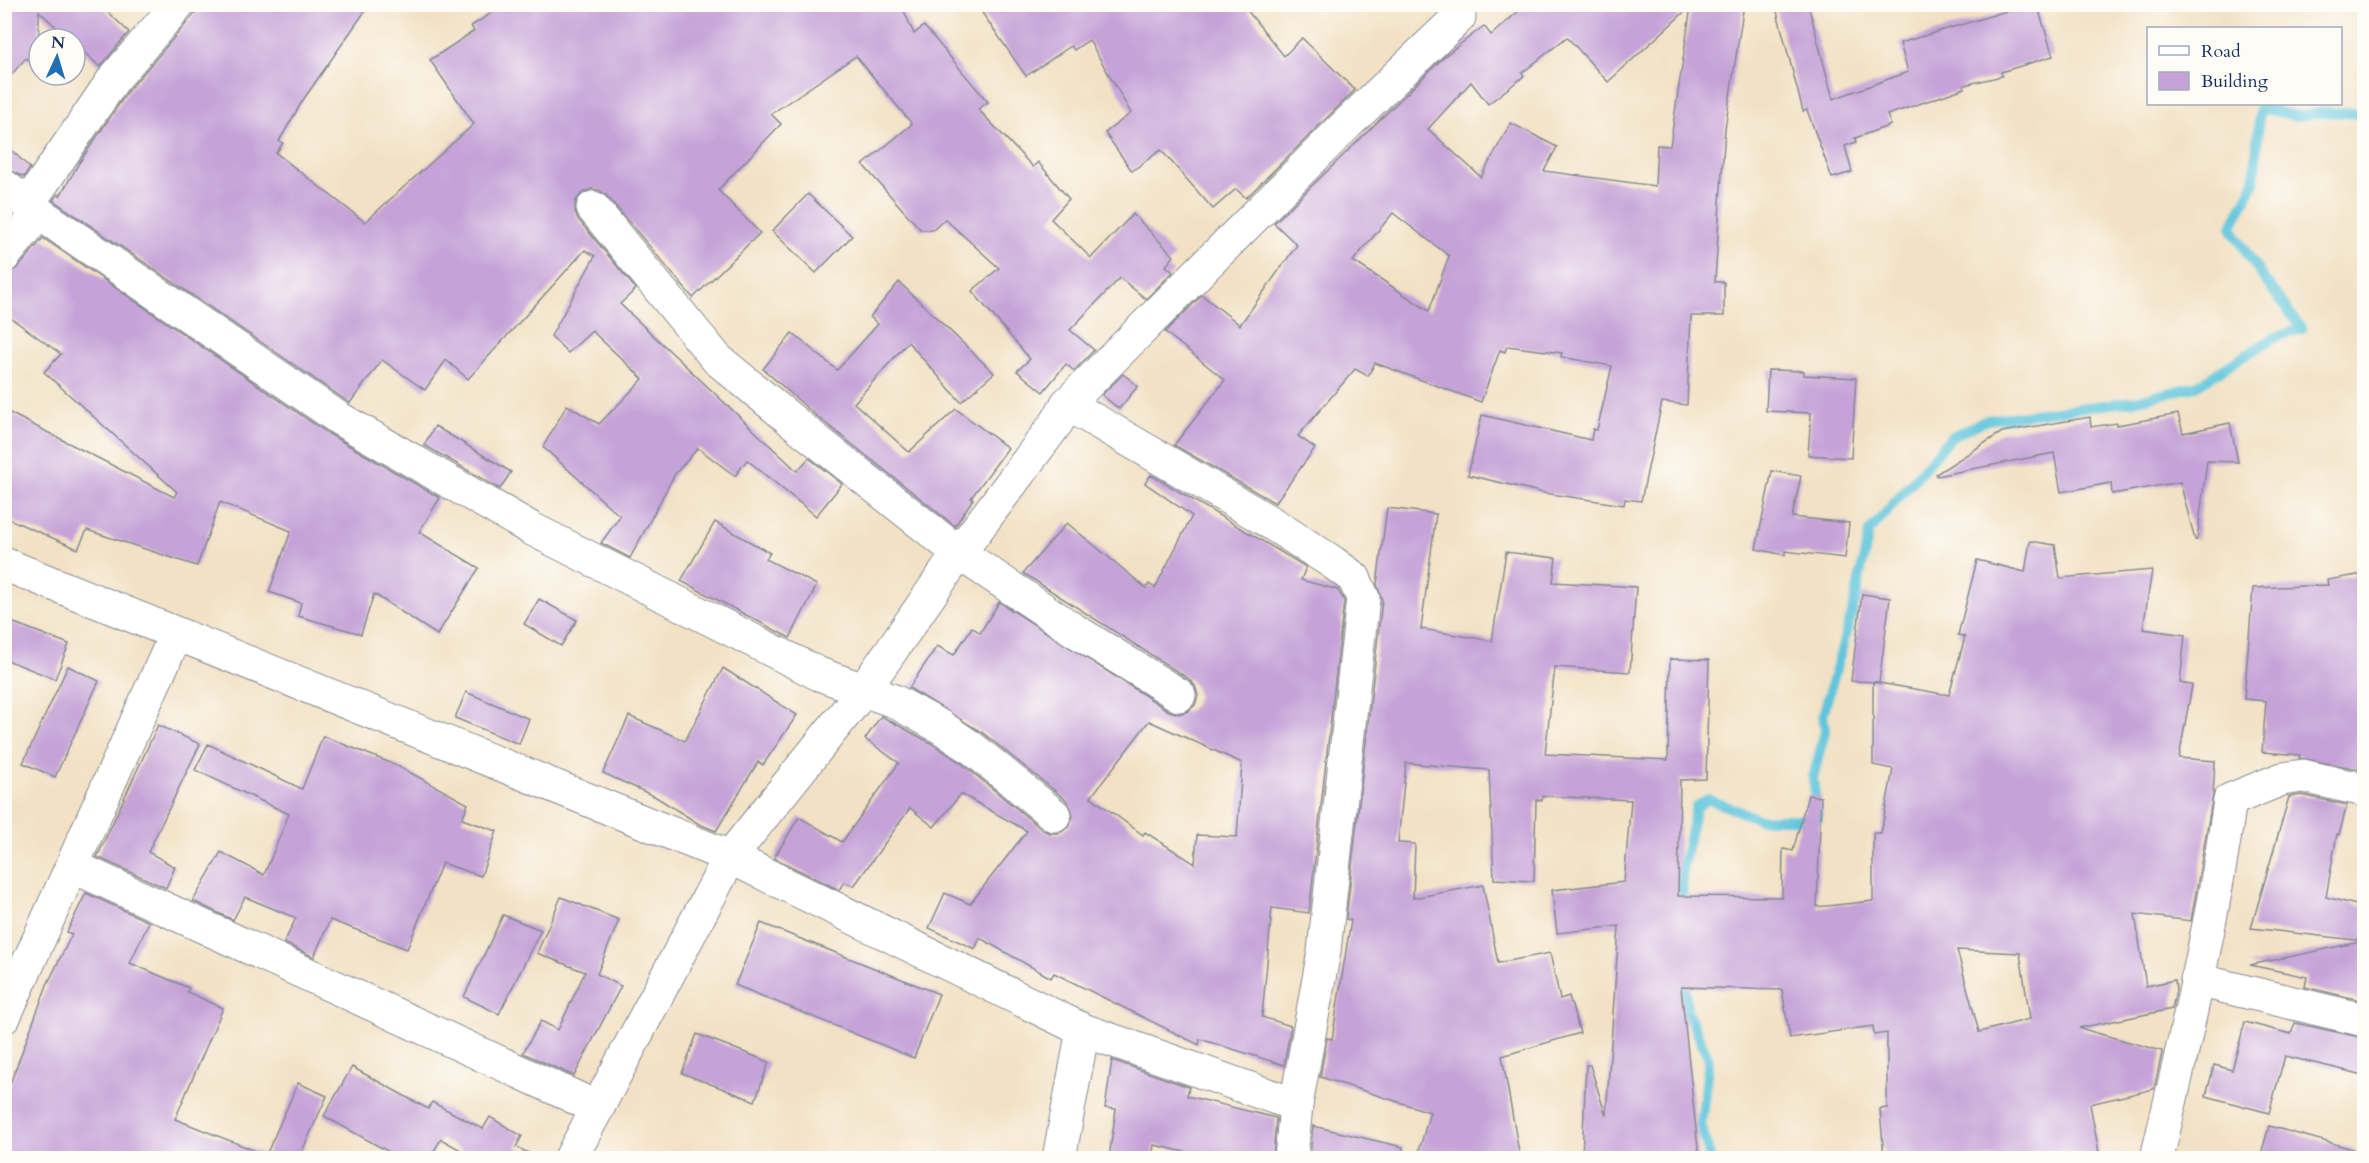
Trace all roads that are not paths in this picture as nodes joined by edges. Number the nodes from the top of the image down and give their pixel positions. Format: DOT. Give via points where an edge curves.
graph roads {
  1 [pos="178,4"];
  2 [pos="1460,17"];
  3 [pos="24,201"];
  4 [pos="593,208"];
  5 [pos="4,256"];
  6 [pos="1067,404"];
  7 [pos="959,553"];
  8 [pos="4,564"];
  9 [pos="176,634"];
  10 [pos="863,691"];
  11 [pos="1179,695"];
  12 [pos="2364,790"];
  13 [pos="1054,815"];
  14 [pos="730,857"];
  15 [pos="72,866"];
  16 [pos="2197,980"];
  17 [pos="4,1017"];
  18 [pos="2364,1020"];
  19 [pos="1083,1030"];
  20 [pos="1296,1105"];
  21 [pos="598,1108"];
  22 [pos="571,1158"];
  23 [pos="1059,1158"];
  24 [pos="1292,1158"];
  25 [pos="2157,1158"];
  1 -- 3 [label="street" via="113,80"];
  2 -- 6 [label="street" via="1347,124"];
  3 -- 5 [label="street"];
  3 -- 10 [label="street" via="340,419 439,477 543,535 819,674"];
  4 -- 7 [label="street" via="717,359"];
  6 -- 7 [label="street"];
  6 -- 20 [label="street" via="1268,520 1354,578 1363,598 1324,951"];
  7 -- 10 [label="street"];
  7 -- 11 [label="street"];
  8 -- 9 [label="street"];
  9 -- 14 [label="street"];
  9 -- 15 [label="street"];
  10 -- 13 [label="street" via="894,701 941,727"];
  10 -- 14 [label="street"];
  12 -- 16 [label="street" via="2302,776 2282,779 2230,800"];
  14 -- 19 [label="street"];
  14 -- 21 [label="street"];
  15 -- 17 [label="street"];
  15 -- 21 [label="street"];
  16 -- 18 [label="street"];
  16 -- 25 [label="street"];
  19 -- 20 [label="street"];
  19 -- 23 [label="street"];
  20 -- 24 [label="street"];
  21 -- 22 [label="street"];
}
